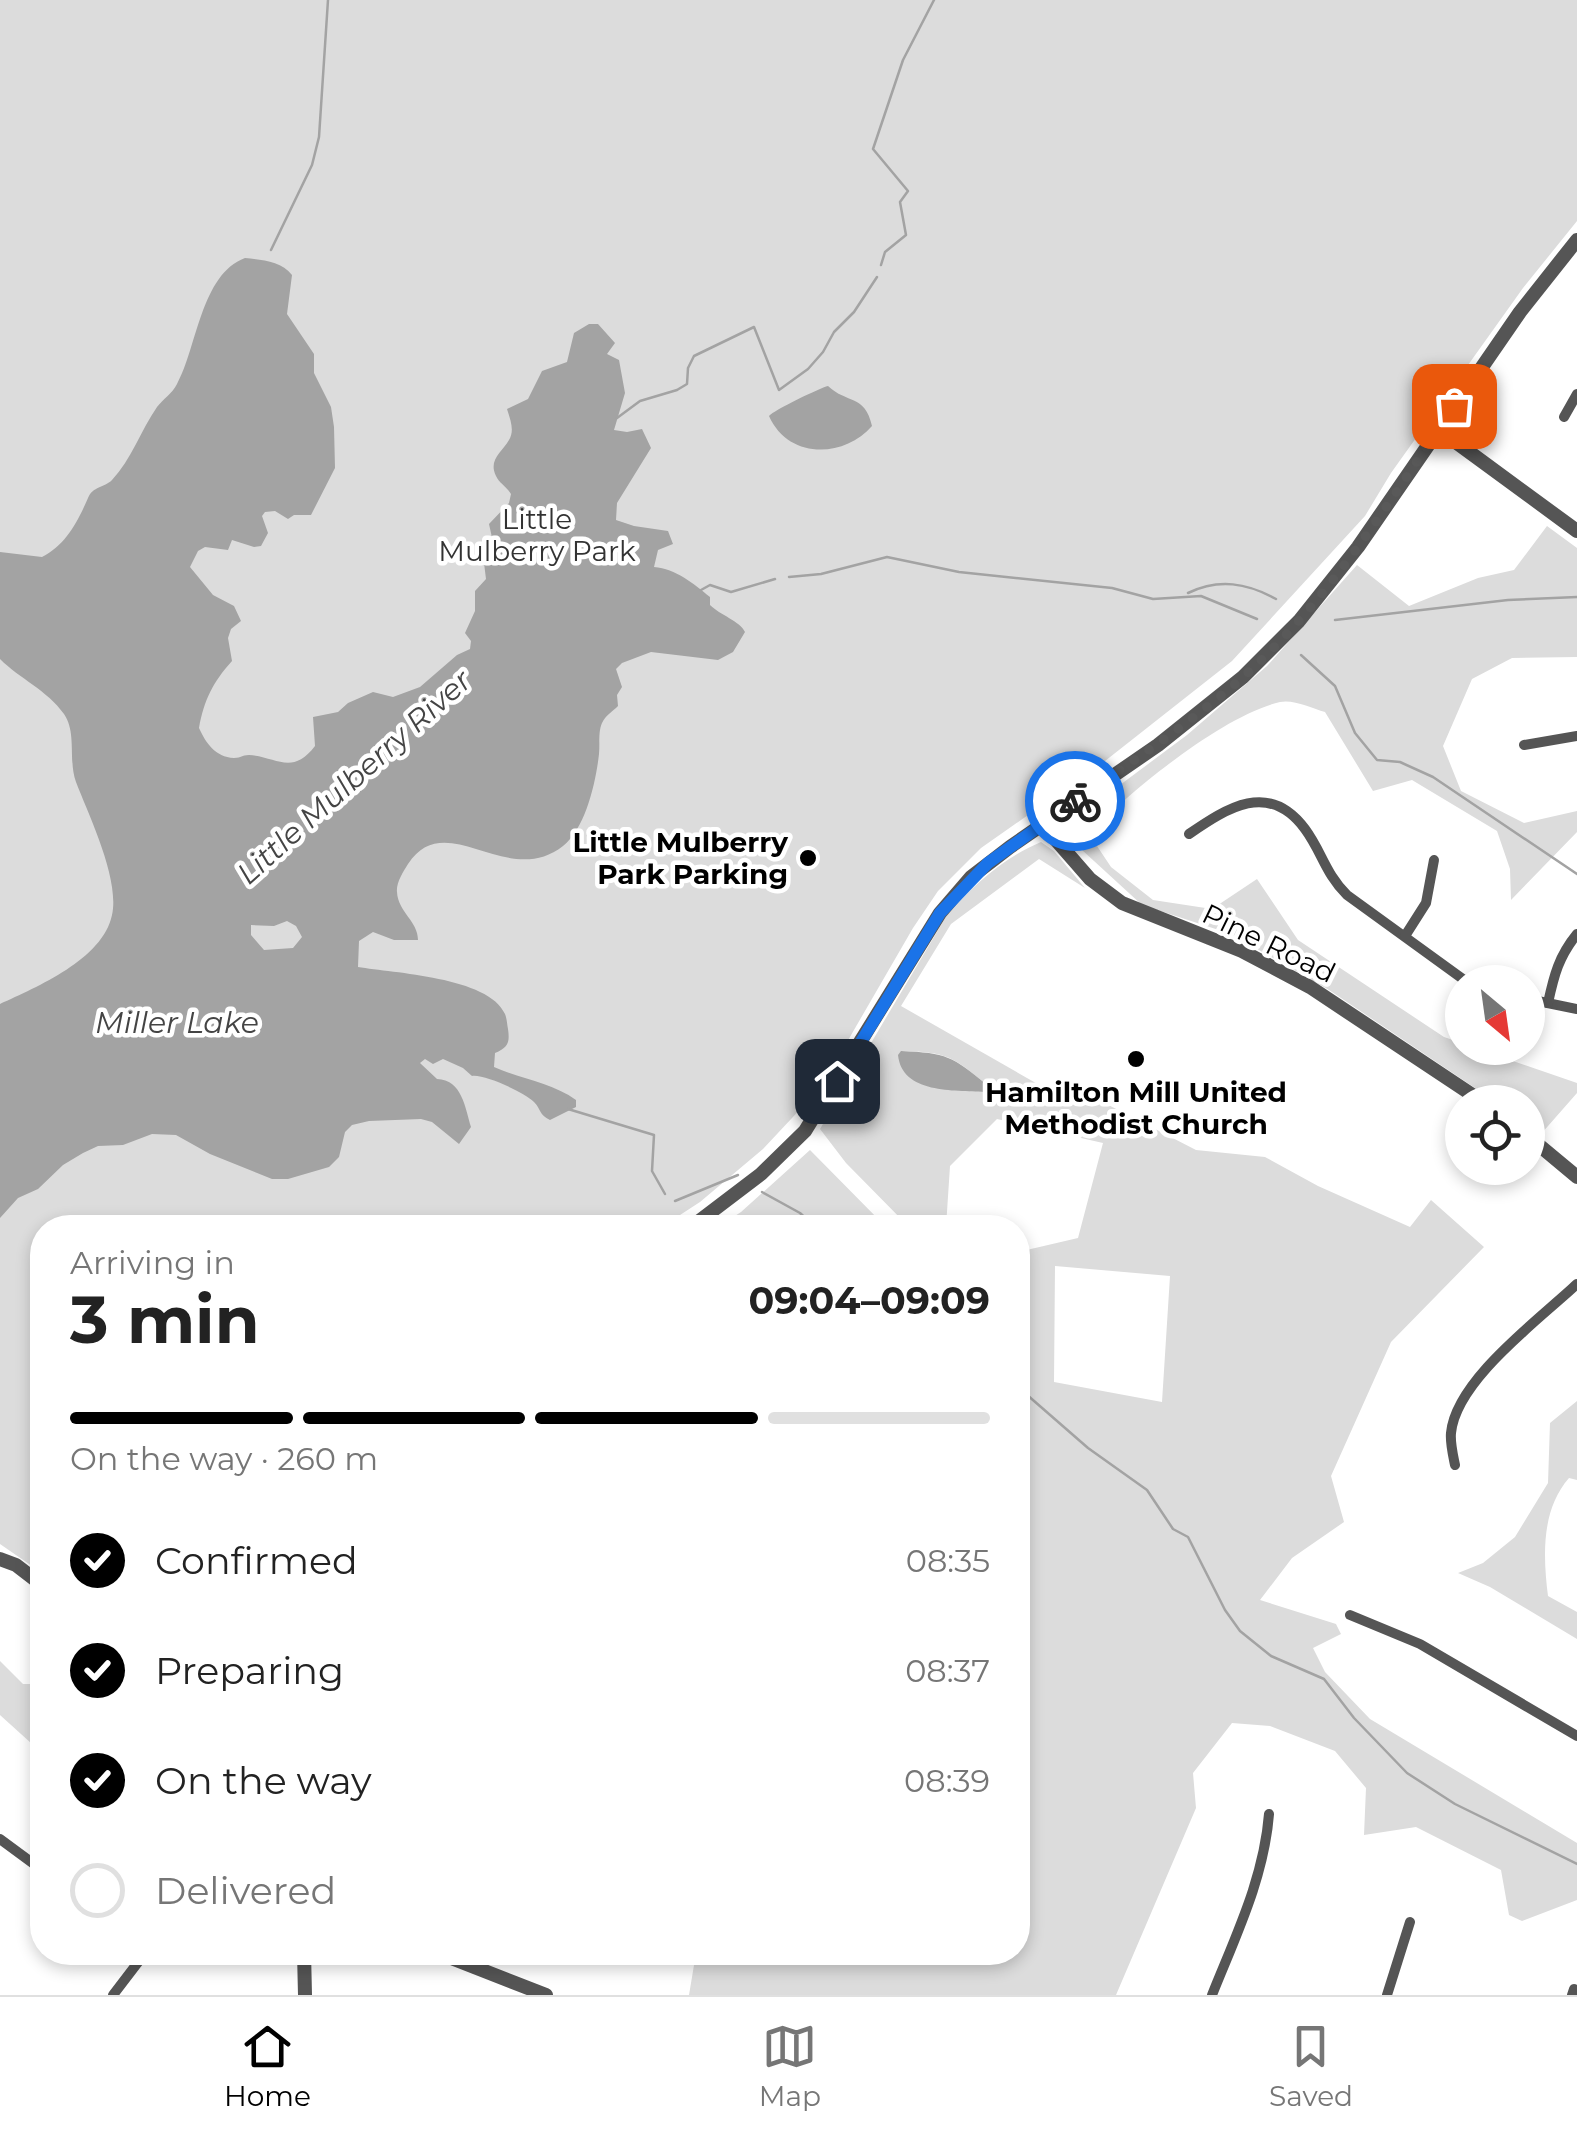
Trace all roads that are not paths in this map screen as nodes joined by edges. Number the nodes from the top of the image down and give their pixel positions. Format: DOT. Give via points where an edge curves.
graph roads {
  1 [pos="1577,240"];
  2 [pos="1577,394"];
  3 [pos="1564,417"];
  4 [pos="1438,430"];
  5 [pos="1577,530"];
  6 [pos="1577,736"];
  7 [pos="1524,744"];
  8 [pos="1042,824"];
  9 [pos="1189,834"];
  10 [pos="1434,860"];
  11 [pos="1577,934"];
  12 [pos="1405,936"];
  13 [pos="1445,966"];
  14 [pos="1545,1002"];
  15 [pos="1548,1003"];
  16 [pos="1577,1009"];
  17 [pos="1457,1085"];
  18 [pos="1545,1150"];
  19 [pos="1577,1177"];
  20 [pos="708,1215"];
  21 [pos="1577,1284"];
  22 [pos="1454,1464"];
  23 [pos="0,1559"];
  24 [pos="30,1576"];
  25 [pos="1350,1615"];
  26 [pos="1577,1736"];
  27 [pos="1269,1814"];
  28 [pos="0,1839"];
  29 [pos="30,1861"];
  30 [pos="1410,1922"];
  31 [pos="135,1965"];
  32 [pos="304,1965"];
  33 [pos="469,1965"];
  34 [pos="113,1995"];
  35 [pos="305,1995"];
  36 [pos="546,1995"];
  37 [pos="1212,1995"];
  38 [pos="1386,1995"];
  1 -- 4 [label="street"];
  2 -- 3 [label="street"];
  4 -- 5 [label="street"];
  4 -- 8 [label="street" via="1331,584 1243,677"];
  6 -- 7 [label="street"];
  8 -- 17 [label="street, Pine Road" via="1122,904 1242,951 1310,987"];
  8 -- 20 [label="street" via="971,877 940,913 805,1132"];
  9 -- 12 [label="street" via="1247,802 1290,813 1330,878"];
  10 -- 12 [label="street" via="1426,903"];
  11 -- 15 [label="street" via="1556,966"];
  12 -- 13 [label="street"];
  14 -- 15 [label="street"];
  15 -- 16 [label="street"];
  18 -- 19 [label="street"];
  21 -- 22 [label="street" via="1474,1383 1451,1434"];
  23 -- 24 [label="street"];
  25 -- 26 [label="street" via="1420,1644"];
  27 -- 37 [label="street" via="1258,1878"];
  28 -- 29 [label="street"];
  30 -- 38 [label="street"];
  31 -- 34 [label="street"];
  32 -- 35 [label="street"];
  33 -- 36 [label="street"];
}
